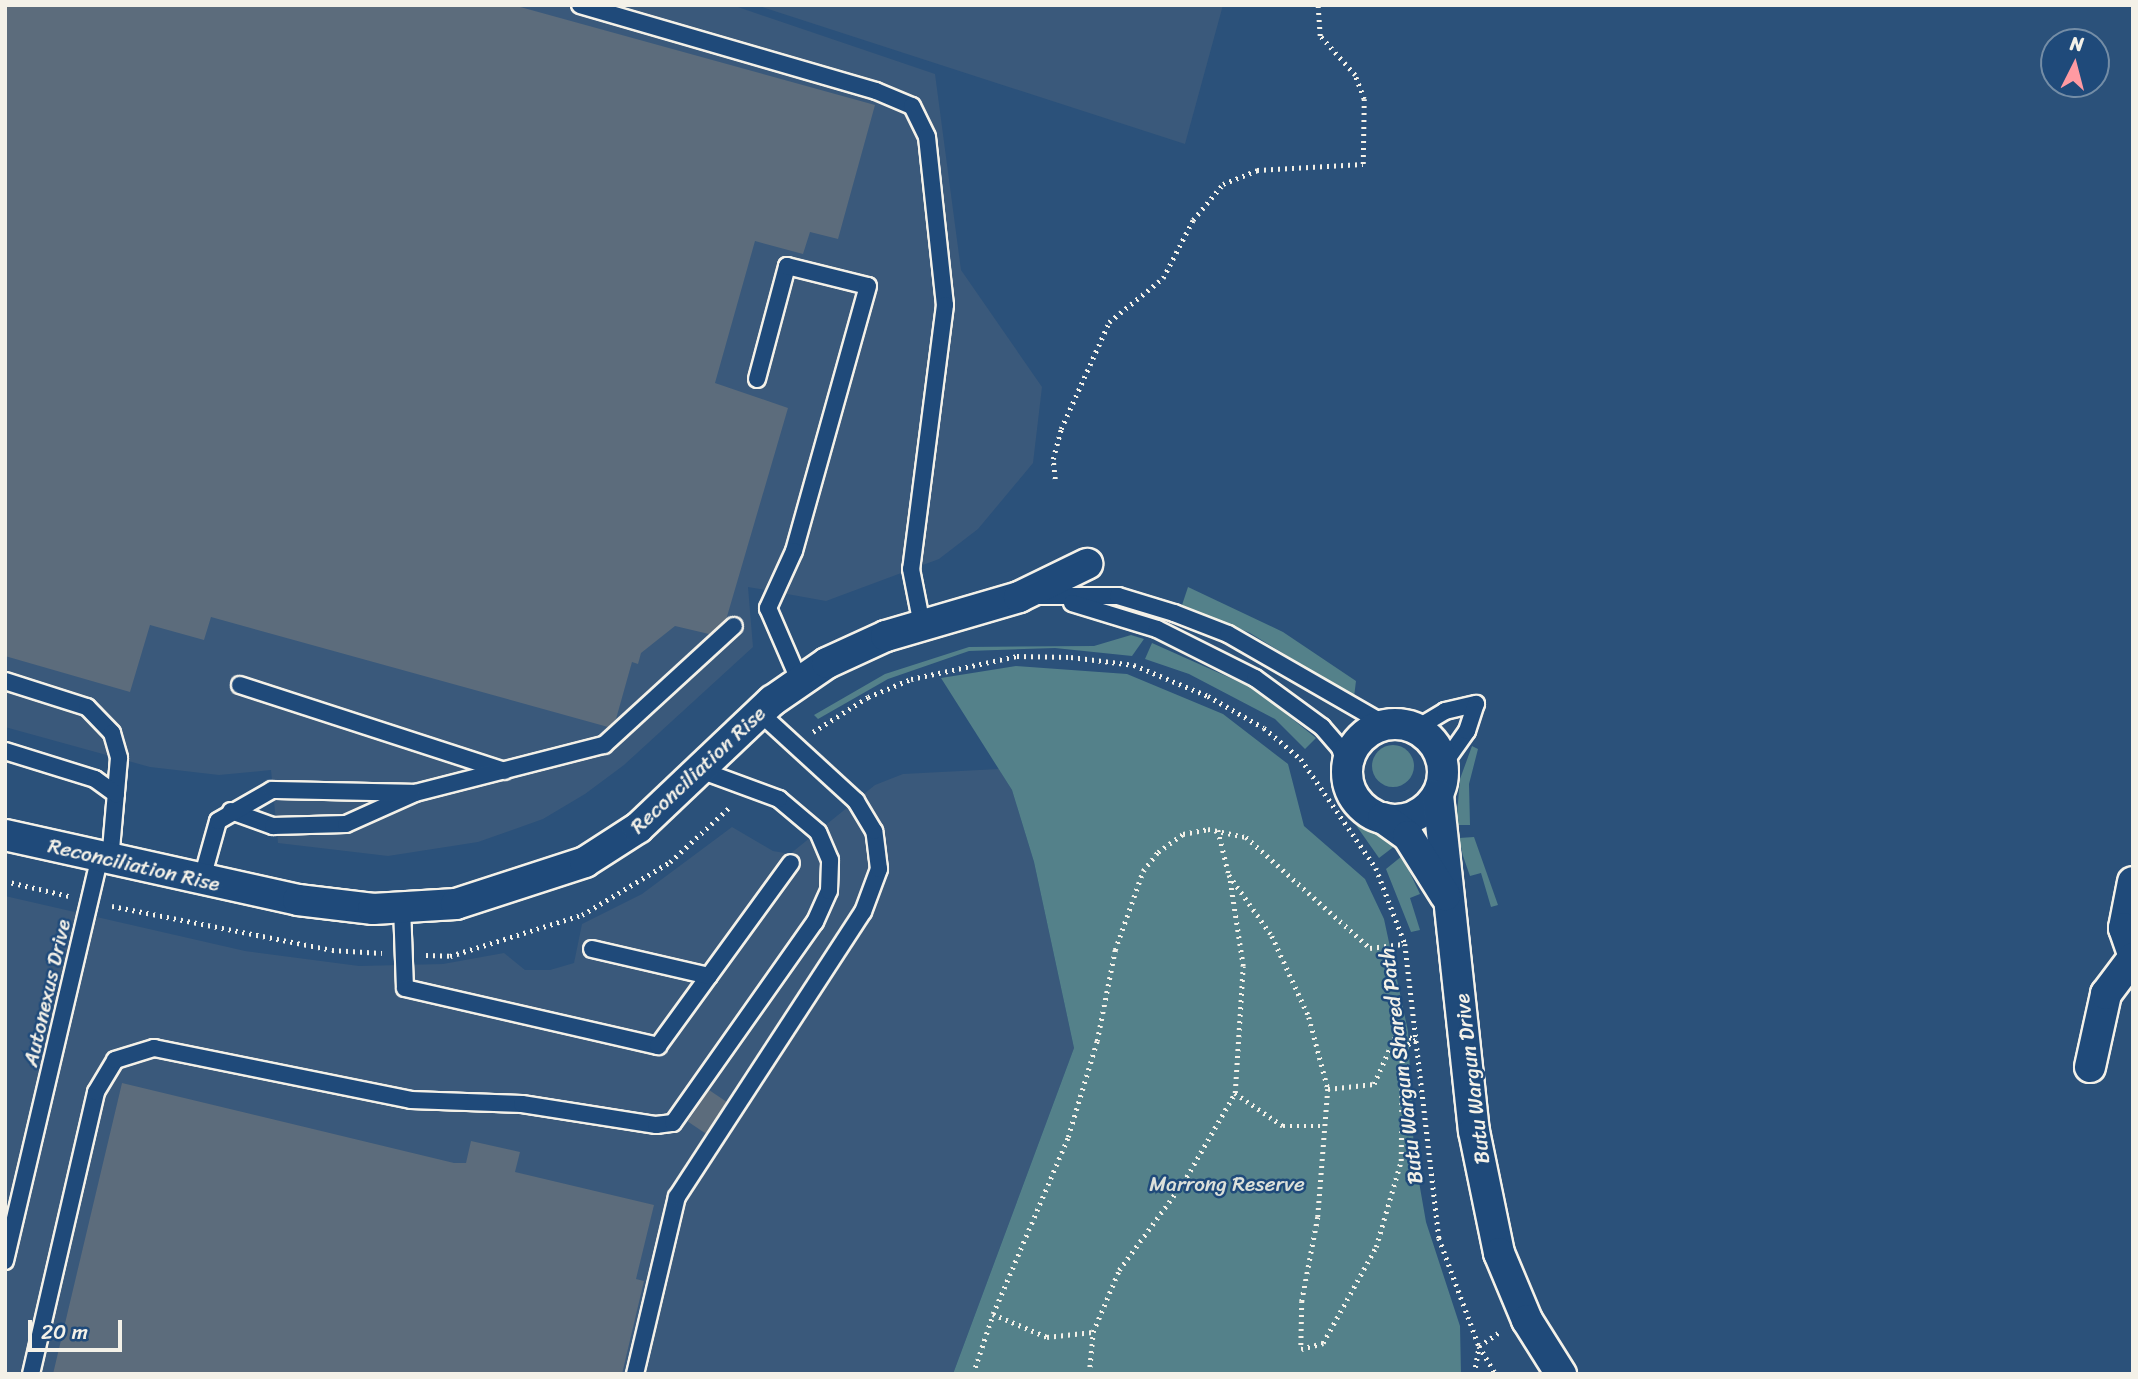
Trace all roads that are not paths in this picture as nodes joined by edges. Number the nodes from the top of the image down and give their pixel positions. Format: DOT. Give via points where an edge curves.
graph roads {
  1 [pos="580,5"];
  2 [pos="757,379"];
  3 [pos="1087,564"];
  4 [pos="1019,597"];
  5 [pos="922,625"];
  6 [pos="734,626"];
  7 [pos="5,681"];
  8 [pos="800,682"];
  9 [pos="240,685"];
  10 [pos="760,713"];
  11 [pos="1386,725"];
  12 [pos="1417,729"];
  13 [pos="5,751"];
  14 [pos="1443,765"];
  15 [pos="700,770"];
  16 [pos="1347,770"];
  17 [pos="504,771"];
  18 [pos="415,793"];
  19 [pos="116,794"];
  20 [pos="1438,795"];
  21 [pos="231,811"];
  22 [pos="1383,818"];
  23 [pos="5,835"];
  24 [pos="105,859"];
  25 [pos="791,863"];
  26 [pos="201,882"];
  27 [pos="2133,882"];
  28 [pos="1445,895"];
  29 [pos="402,907"];
  30 [pos="592,949"];
  31 [pos="2133,956"];
  32 [pos="709,976"];
  33 [pos="2090,1067"];
  34 [pos="5,1261"];
  35 [pos="31,1374"];
  36 [pos="635,1374"];
  37 [pos="1561,1374"];
  1 -- 5 [label="lane" via="876,91 912,106 927,137 945,305 911,569"];
  2 -- 8 [label="lane" via="788,266 868,286 794,551 768,608"];
  3 -- 4 [label="street, Reconciliation Rise"];
  4 -- 5 [label="street, Reconciliation Rise"];
  4 -- 11 [label="lane" via="1118,596 1170,611 1228,634"];
  4 -- 16 [label="lane" via="1088,604 1214,654 1293,701 1340,748"];
  5 -- 8 [label="street, Reconciliation Rise" via="827,663"];
  6 -- 17 [label="lane" via="604,745"];
  7 -- 19 [label="lane, Autonexus Drive" via="87,707 112,733 119,758"];
  8 -- 10 [label="street, Reconciliation Rise"];
  9 -- 17 [label="lane"];
  10 -- 15 [label="street, Reconciliation Rise"];
  10 -- 36 [label="lane" via="856,801 874,831 879,869 863,912 677,1196"];
  11 -- 12 [label="street"];
  11 -- 16 [label="street" via="1358,741"];
  12 -- 14 [label="street" via="1434,744"];
  12 -- 14 [label="lane" via="1446,711 1476,704 1467,731"];
  13 -- 19 [label="lane" via="95,779"];
  14 -- 20 [label="street, Butu Wargun Drive"];
  15 -- 29 [label="street, Reconciliation Rise" via="638,828 585,862 456,904"];
  15 -- 35 [label="lane" via="779,799 818,832 830,860 829,891 815,922 673,1123 656,1125 522,1104 411,1100 154,1048 116,1060 96,1092"];
  16 -- 22 [label="street, Butu Wargun Drive" via="1357,801"];
  17 -- 18 [label="lane"];
  18 -- 21 [label="lane" via="272,790"];
  18 -- 21 [label="lane" via="346,824 274,826"];
  19 -- 24 [label="lane, Autonexus Drive"];
  20 -- 22 [label="street" via="1415,816"];
  20 -- 28 [label="street, Butu Wargun Drive" via="1449,863"];
  21 -- 26 [label="lane" via="218,821"];
  22 -- 28 [label="street, Butu Wargun Drive" via="1408,836"];
  23 -- 24 [label="street, Reconciliation Rise"];
  24 -- 26 [label="street, Reconciliation Rise"];
  24 -- 34 [label="lane, Autonexus Drive" via="90,901"];
  25 -- 32 [label="lane"];
  26 -- 29 [label="street, Reconciliation Rise" via="298,900"];
  27 -- 31 [label="street" via="2124,928"];
  28 -- 37 [label="street, Butu Wargun Drive" via="1459,967 1474,1130 1499,1253 1527,1320"];
  29 -- 32 [label="lane" via="405,988 658,1046"];
  30 -- 32 [label="lane"];
  31 -- 33 [label="street" via="2106,994"];
}
